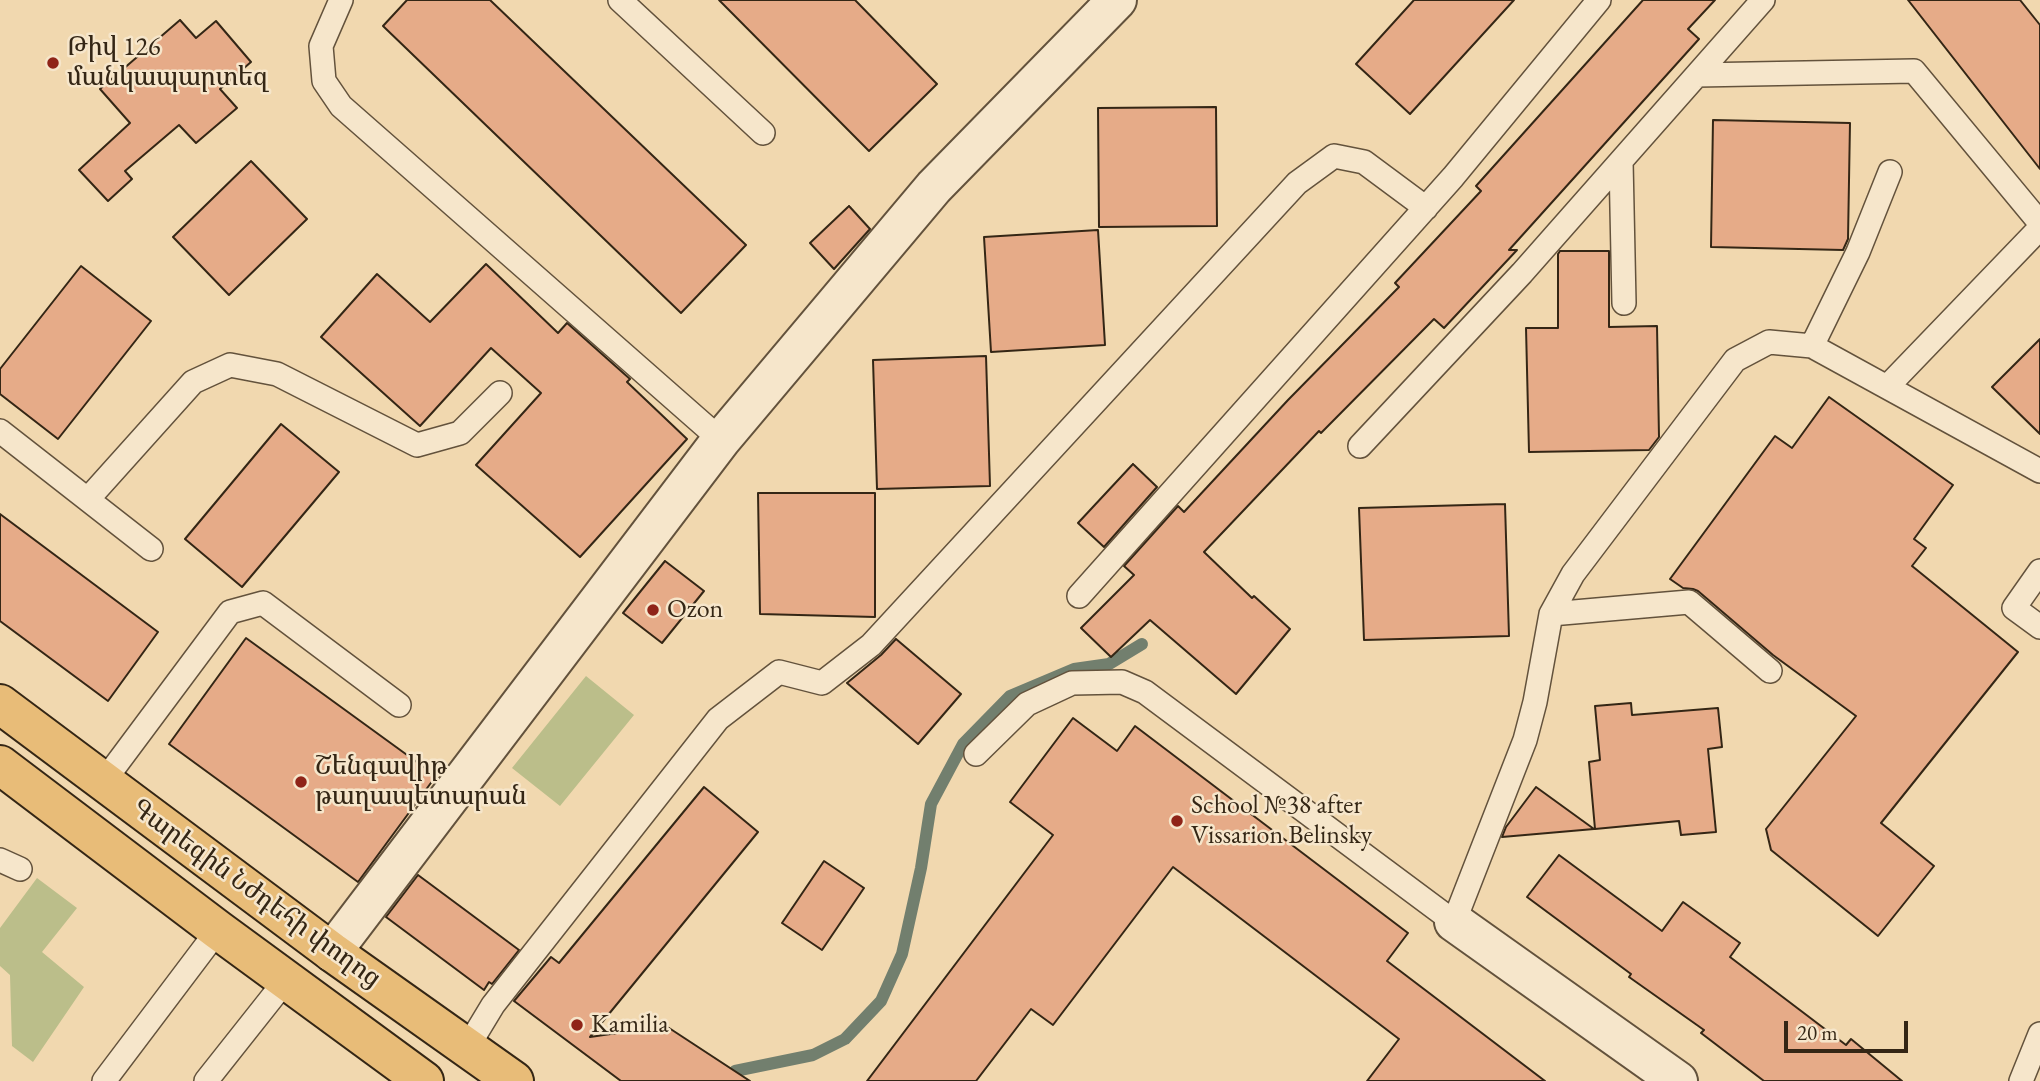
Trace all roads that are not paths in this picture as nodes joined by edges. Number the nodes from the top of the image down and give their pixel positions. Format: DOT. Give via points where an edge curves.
graph roads {
  1 [pos="341,0"];
  2 [pos="620,0"];
  3 [pos="1118,0"];
  4 [pos="1599,0"];
  5 [pos="1763,0"];
  6 [pos="1697,75"];
  7 [pos="763,133"];
  8 [pos="1621,161"];
  9 [pos="1890,172"];
  10 [pos="1426,208"];
  11 [pos="2040,225"];
  12 [pos="1624,303"];
  13 [pos="1812,346"];
  14 [pos="1887,387"];
  15 [pos="500,393"];
  16 [pos="0,431"];
  17 [pos="721,440"];
  18 [pos="1360,446"];
  19 [pos="2040,471"];
  20 [pos="88,499"];
  21 [pos="151,549"];
  22 [pos="2040,571"];
  23 [pos="1080,596"];
  24 [pos="1551,614"];
  25 [pos="2040,627"];
  26 [pos="1770,671"];
  27 [pos="0,704"];
  28 [pos="399,705"];
  29 [pos="976,754"];
  30 [pos="0,765"];
  31 [pos="104,781"];
  32 [pos="1454,922"];
  33 [pos="218,930"];
  34 [pos="332,952"];
  35 [pos="286,980"];
  36 [pos="2040,1034"];
  37 [pos="467,1048"];
  38 [pos="104,1081"];
  39 [pos="206,1081"];
  40 [pos="424,1081"];
  41 [pos="514,1081"];
  42 [pos="1678,1081"];
  43 [pos="2021,1081"];
  1 -- 17 [label="lane" via="321,46 324,81 341,106"];
  2 -- 7 [label="lane"];
  3 -- 17 [label="street" via="934,187"];
  4 -- 10 [label="lane"];
  5 -- 6 [label="lane"];
  6 -- 8 [label="lane"];
  6 -- 11 [label="lane" via="1914,71"];
  8 -- 12 [label="lane"];
  8 -- 18 [label="lane"];
  9 -- 13 [label="lane" via="1858,252"];
  10 -- 23 [label="lane"];
  10 -- 37 [label="lane" via="1364,162 1334,156 1297,183 871,645 822,683 779,672 718,719 493,1005"];
  11 -- 14 [label="lane"];
  13 -- 14 [label="lane"];
  13 -- 24 [label="lane" via="1769,342 1735,360 1573,573"];
  14 -- 19 [label="lane"];
  15 -- 20 [label="lane" via="460,433 417,445 277,374 230,365 192,382"];
  16 -- 20 [label="lane"];
  17 -- 34 [label="street"];
  20 -- 21 [label="lane"];
  22 -- 25 [label="lane" via="2014,608"];
  24 -- 26 [label="lane" via="1689,602"];
  24 -- 32 [label="lane" via="1525,740"];
  27 -- 31 [label="main road, Գարեգին Նժդեհի փողոց"];
  28 -- 31 [label="lane" via="262,603 230,612"];
  29 -- 32 [label="lane" via="1027,704 1072,683 1122,682 1144,691"];
  30 -- 33 [label="main road, Գարեգին Նժդեհի փողոց"];
  31 -- 34 [label="main road, Գարեգին Նժդեհի փողոց"];
  32 -- 42 [label="street"];
  33 -- 35 [label="main road, Գարեգին Նժդեհի փողոց"];
  33 -- 38 [label="lane"];
  34 -- 37 [label="main road, Գարեգին Նժդեհի փողոց"];
  35 -- 39 [label="lane"];
  35 -- 40 [label="main road, Գարեգին Նժդեհի փողոց"];
  36 -- 43 [label="lane"];
  37 -- 41 [label="main road, Գարեգին Նժդեհի փողոց"];
}
